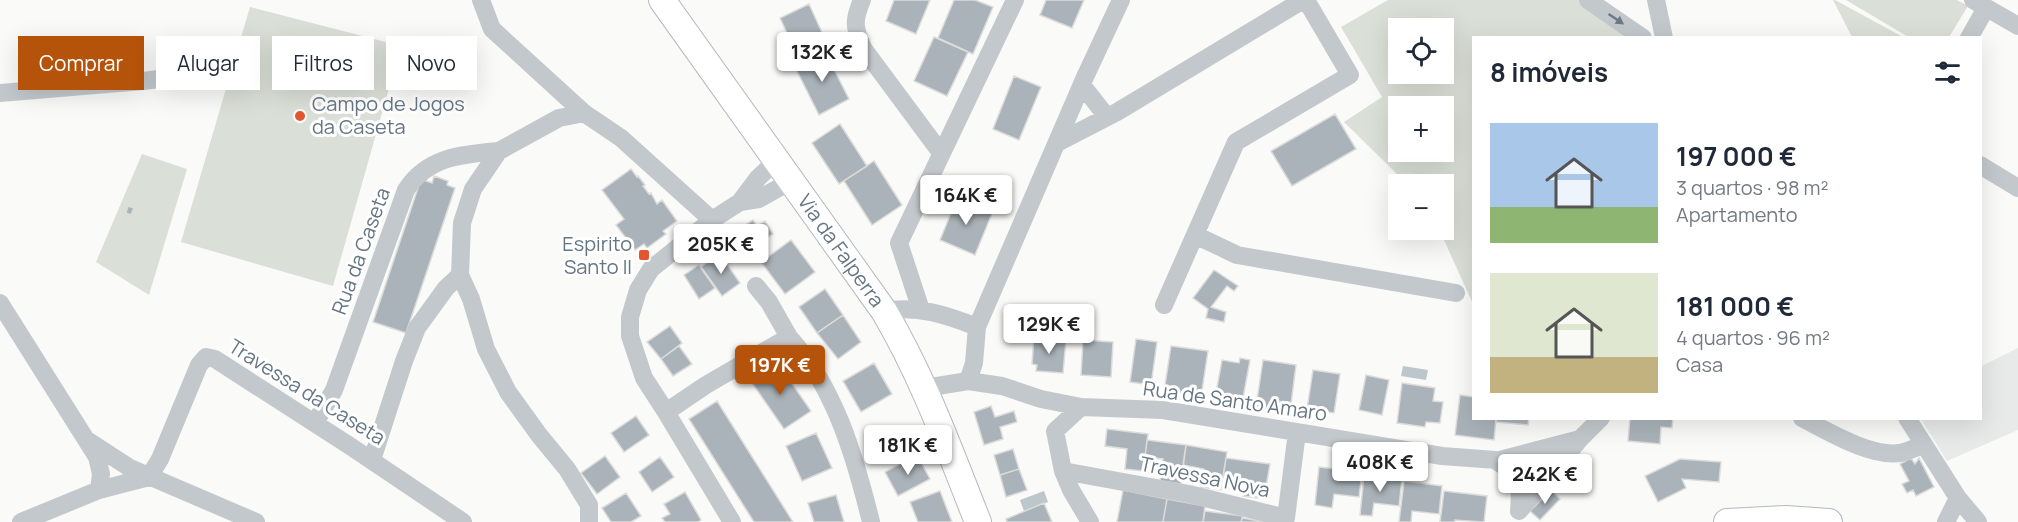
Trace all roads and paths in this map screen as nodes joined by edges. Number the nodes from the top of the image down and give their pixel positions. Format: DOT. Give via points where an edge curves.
graph roads {
  1 [pos="481,0"];
  2 [pos="662,0"];
  3 [pos="862,0"];
  4 [pos="1015,0"];
  5 [pos="1121,0"];
  6 [pos="1305,0"];
  7 [pos="1588,0"];
  8 [pos="1656,0"];
  9 [pos="1980,4"];
  10 [pos="2018,26"];
  11 [pos="1640,36"];
  12 [pos="1664,36"];
  13 [pos="1970,36"];
  14 [pos="156,79"];
  15 [pos="1082,85"];
  16 [pos="0,93"];
  17 [pos="584,113"];
  18 [pos="1107,117"];
  19 [pos="1057,143"];
  20 [pos="499,152"];
  21 [pos="941,153"];
  22 [pos="1982,166"];
  23 [pos="784,170"];
  24 [pos="2018,188"];
  25 [pos="740,202"];
  26 [pos="712,220"];
  27 [pos="1195,235"];
  28 [pos="460,275"];
  29 [pos="756,286"];
  30 [pos="1456,293"];
  31 [pos="0,303"];
  32 [pos="1164,305"];
  33 [pos="921,310"];
  34 [pos="885,311"];
  35 [pos="977,327"];
  36 [pos="789,337"];
  37 [pos="968,381"];
  38 [pos="925,388"];
  39 [pos="1041,399"];
  40 [pos="1081,407"];
  41 [pos="666,412"];
  42 [pos="1599,420"];
  43 [pos="1806,420"];
  44 [pos="1908,420"];
  45 [pos="315,423"];
  46 [pos="1055,432"];
  47 [pos="1297,432"];
  48 [pos="84,437"];
  49 [pos="1580,439"];
  50 [pos="1923,444"];
  51 [pos="372,460"];
  52 [pos="1496,461"];
  53 [pos="1554,469"];
  54 [pos="1063,471"];
  55 [pos="149,477"];
  56 [pos="99,490"];
  57 [pos="1958,498"];
  58 [pos="1515,517"];
  59 [pos="21,522"];
  60 [pos="256,522"];
  61 [pos="463,522"];
  62 [pos="588,522"];
  63 [pos="732,522"];
  64 [pos="870,522"];
  65 [pos="978,522"];
  66 [pos="1090,522"];
  67 [pos="1727,522"];
  68 [pos="1829,522"];
  69 [pos="1946,522"];
  70 [pos="1978,522"];
  1 -- 17 [label="street" via="492,29"];
  2 -- 23 [label="main road, Via da Falperra"];
  3 -- 21 [label="street" via="855,29 863,48"];
  4 -- 21 [label="street"];
  5 -- 15 [label="street"];
  6 -- 18 [label="street"];
  6 -- 27 [label="street" via="1350,75 1236,142"];
  7 -- 11 [label="street, one-way"];
  8 -- 12 [label="street"];
  9 -- 10 [label="street"];
  9 -- 13 [label="street"];
  14 -- 16 [label="street"];
  15 -- 18 [label="street"];
  15 -- 19 [label="street"];
  17 -- 20 [label="street" via="559,118"];
  17 -- 26 [label="street" via="621,138"];
  18 -- 19 [label="street"];
  19 -- 35 [label="street"];
  20 -- 28 [label="street" via="473,189 462,223"];
  20 -- 45 [label="street, Rua da Caseta" via="445,159 412,180 334,390"];
  21 -- 33 [label="street" via="899,243"];
  22 -- 24 [label="street"];
  23 -- 25 [label="street" via="758,178"];
  23 -- 25 [label="street" via="759,199"];
  23 -- 34 [label="main road, Via da Falperra"];
  25 -- 26 [label="street"];
  26 -- 41 [label="street" via="651,269 638,290 630,317 630,336 644,378"];
  27 -- 30 [label="street" via="1237,255"];
  27 -- 32 [label="street"];
  28 -- 51 [label="street" via="417,328"];
  28 -- 62 [label="street" via="486,349 508,392 567,469 589,506"];
  29 -- 36 [label="street"];
  31 -- 48 [label="street"];
  33 -- 34 [label="street"];
  33 -- 35 [label="street"];
  34 -- 38 [label="main road, Via da Falperra"];
  35 -- 37 [label="street"];
  36 -- 41 [label="street"];
  36 -- 64 [label="street" via="804,354 836,411 859,474"];
  37 -- 38 [label="street, Rua de Santo Amaro"];
  37 -- 39 [label="street, Rua de Santo Amaro" via="1002,386"];
  38 -- 65 [label="main road, Via da Falperra"];
  39 -- 40 [label="street, Rua de Santo Amaro"];
  39 -- 46 [label="street"];
  40 -- 46 [label="street"];
  40 -- 47 [label="street, Rua de Santo Amaro" via="1162,410"];
  41 -- 63 [label="street"];
  42 -- 49 [label="street"];
  43 -- 50 [label="street" via="1860,446 1886,453 1901,453"];
  44 -- 50 [label="street"];
  45 -- 51 [label="street, Travessa da Caseta"];
  45 -- 55 [label="street, Travessa da Caseta" via="206,357"];
  46 -- 54 [label="street"];
  47 -- 52 [label="street, Rua de Santo Amaro"];
  47 -- 54 [label="street, Travessa Nova" via="1286,518 1189,494"];
  48 -- 55 [label="street" via="105,454"];
  48 -- 56 [label="street" via="97,457"];
  49 -- 52 [label="street"];
  49 -- 53 [label="street"];
  50 -- 57 [label="street"];
  51 -- 61 [label="street, Travessa da Caseta"];
  52 -- 53 [label="street, Rua de Santo Amaro" via="1536,463"];
  52 -- 58 [label="street" via="1513,470 1518,482"];
  53 -- 58 [label="street"];
  54 -- 66 [label="street"];
  55 -- 56 [label="street"];
  55 -- 60 [label="street"];
  56 -- 59 [label="street"];
  57 -- 69 [label="street"];
  57 -- 70 [label="street"];
  67 -- 68 [label="main road"];
}
